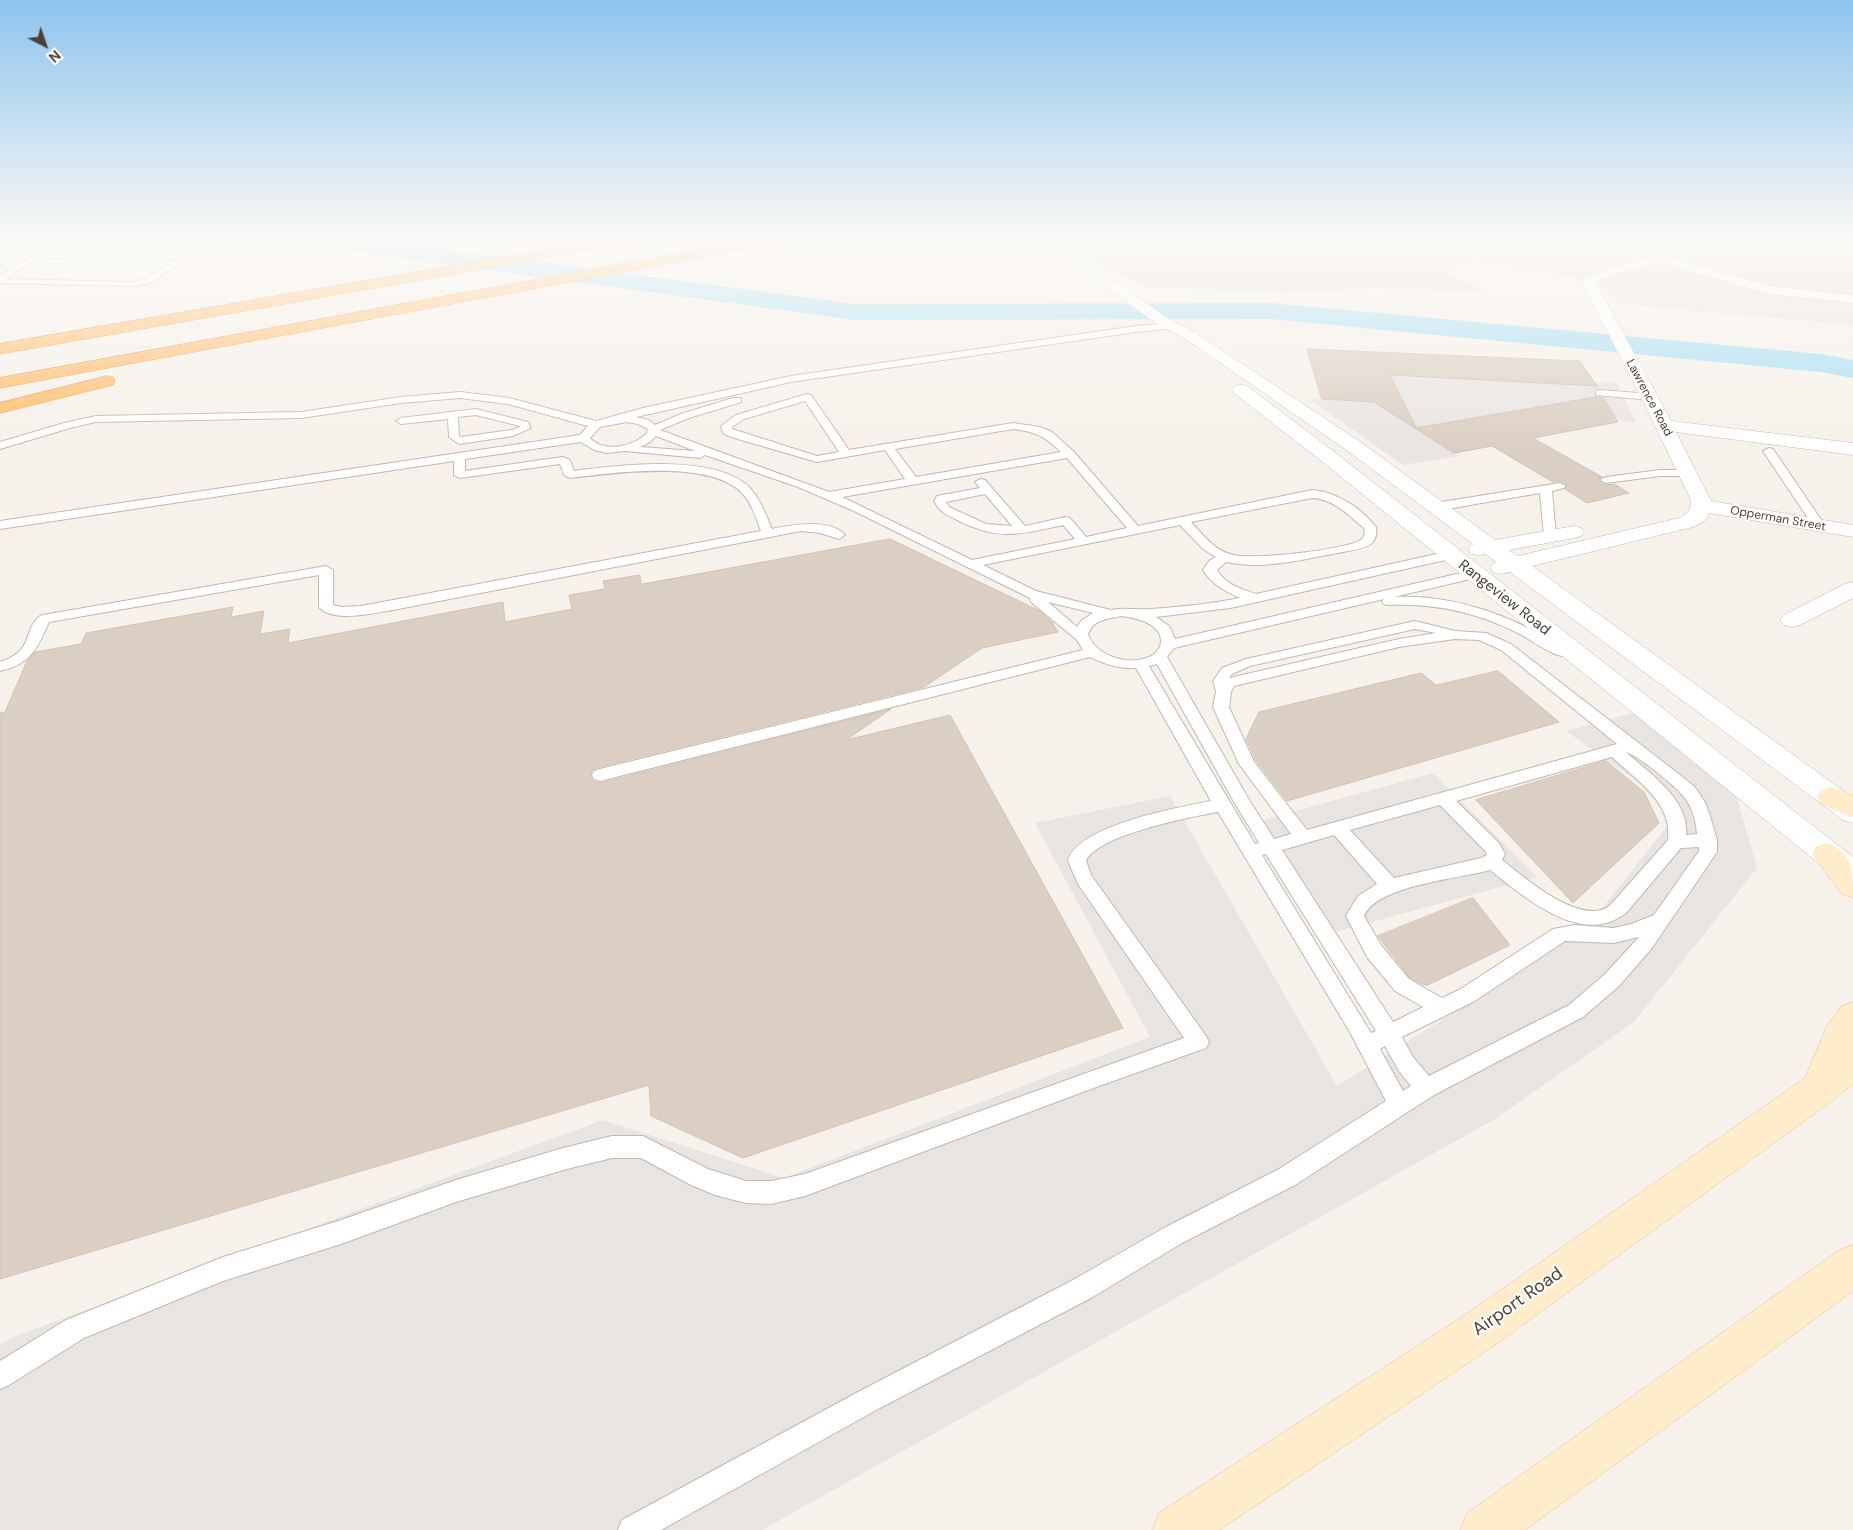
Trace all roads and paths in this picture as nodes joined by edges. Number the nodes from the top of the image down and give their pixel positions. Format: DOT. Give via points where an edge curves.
graph roads {
  1 [pos="179,308"];
  2 [pos="233,308"];
  3 [pos="405,308"];
  4 [pos="449,308"];
  5 [pos="1144,308"];
  6 [pos="1601,308"];
  7 [pos="1166,325"];
  8 [pos="0,337"];
  9 [pos="0,349"];
  10 [pos="138,373"];
  11 [pos="121,377"];
  12 [pos="0,383"];
  13 [pos="1600,393"];
  14 [pos="1650,398"];
  15 [pos="0,408"];
  16 [pos="702,411"];
  17 [pos="453,414"];
  18 [pos="617,420"];
  19 [pos="401,421"];
  20 [pos="597,425"];
  21 [pos="1663,425"];
  22 [pos="653,430"];
  23 [pos="584,438"];
  24 [pos="682,442"];
  25 [pos="0,446"];
  26 [pos="887,446"];
  27 [pos="613,449"];
  28 [pos="1853,449"];
  29 [pos="1769,451"];
  30 [pos="846,454"];
  31 [pos="1070,454"];
  32 [pos="459,457"];
  33 [pos="722,458"];
  34 [pos="972,470"];
  35 [pos="1688,473"];
  36 [pos="912,480"];
  37 [pos="1606,480"];
  38 [pos="1560,486"];
  39 [pos="1546,489"];
  40 [pos="987,490"];
  41 [pos="827,496"];
  42 [pos="1434,507"];
  43 [pos="1700,508"];
  44 [pos="1183,521"];
  45 [pos="0,525"];
  46 [pos="1820,526"];
  47 [pos="1022,530"];
  48 [pos="1136,531"];
  49 [pos="1853,531"];
  50 [pos="768,533"];
  51 [pos="839,535"];
  52 [pos="1550,536"];
  53 [pos="1084,542"];
  54 [pos="1489,547"];
  55 [pos="1450,555"];
  56 [pos="1225,557"];
  57 [pos="971,564"];
  58 [pos="1513,564"];
  59 [pos="1474,574"];
  60 [pos="1853,590"];
  61 [pos="1031,594"];
  62 [pos="1253,598"];
  63 [pos="1332,607"];
  64 [pos="1108,613"];
  65 [pos="1135,614"];
  66 [pos="1792,620"];
  67 [pos="1081,637"];
  68 [pos="1164,651"];
  69 [pos="1090,652"];
  70 [pos="1141,664"];
  71 [pos="0,668"];
  72 [pos="1622,691"];
  73 [pos="1622,748"];
  74 [pos="600,775"];
  75 [pos="1442,798"];
  76 [pos="1222,805"];
  77 [pos="1846,806"];
  78 [pos="1145,823"];
  79 [pos="1338,828"];
  80 [pos="1304,838"];
  81 [pos="1708,840"];
  82 [pos="1676,842"];
  83 [pos="1272,847"];
  84 [pos="1250,852"];
  85 [pos="1827,854"];
  86 [pos="1491,862"];
  87 [pos="1853,874"];
  88 [pos="1390,886"];
  89 [pos="1853,886"];
  90 [pos="1663,919"];
  91 [pos="1442,1008"];
  92 [pos="1853,1017"];
  93 [pos="1390,1035"];
  94 [pos="1367,1045"];
  95 [pos="1853,1062"];
  96 [pos="1426,1088"];
  97 [pos="1818,1089"];
  98 [pos="1400,1106"];
  99 [pos="1853,1266"];
  100 [pos="0,1376"];
  101 [pos="632,1530"];
  102 [pos="1176,1530"];
  103 [pos="1484,1530"];
  1 -- 8 [label="highway"];
  2 -- 9 [label="highway"];
  3 -- 12 [label="highway"];
  4 -- 10 [label="highway"];
  5 -- 7 [label="street, Rangeview Road"];
  6 -- 14 [label="street, Lawrence Road"];
  7 -- 16 [label="lane" via="812,382"];
  7 -- 18 [label="lane" via="791,379 643,411"];
  7 -- 42 [label="street, Rangeview Road" via="1352,445"];
  7 -- 55 [label="street, Rangeview Road"];
  11 -- 15 [label="highway"];
  13 -- 14 [label="lane"];
  14 -- 21 [label="street, Lawrence Road"];
  16 -- 22 [label="lane"];
  16 -- 24 [label="lane" via="686,423 680,433"];
  17 -- 17 [label="lane" via="478,412 524,424 526,428 459,441 454,437"];
  17 -- 19 [label="lane"];
  18 -- 20 [label="lane"];
  18 -- 22 [label="lane" via="637,420 650,425"];
  20 -- 23 [label="lane"];
  20 -- 25 [label="lane" via="509,400 460,395 301,415 96,419"];
  21 -- 28 [label="street"];
  21 -- 35 [label="street, Lawrence Road"];
  22 -- 24 [label="lane"];
  22 -- 27 [label="lane" via="650,438 638,445"];
  23 -- 27 [label="lane" via="593,447"];
  23 -- 32 [label="lane"];
  24 -- 33 [label="lane"];
  26 -- 30 [label="lane"];
  26 -- 31 [label="lane" via="1020,426 1048,434"];
  26 -- 36 [label="lane"];
  27 -- 33 [label="lane"];
  29 -- 46 [label="lane"];
  30 -- 30 [label="lane" via="807,397 740,416 726,426 727,431 735,435 817,459"];
  31 -- 34 [label="lane"];
  31 -- 48 [label="lane"];
  32 -- 45 [label="lane"];
  32 -- 50 [label="lane" via="460,475 562,460 570,474 653,467 687,469 726,478 743,488 755,504"];
  33 -- 41 [label="lane"];
  34 -- 36 [label="lane"];
  34 -- 40 [label="lane"];
  35 -- 37 [label="lane"];
  35 -- 43 [label="street, Lawrence Road"];
  36 -- 41 [label="lane"];
  38 -- 39 [label="lane"];
  39 -- 42 [label="lane"];
  39 -- 52 [label="lane"];
  40 -- 47 [label="lane"];
  40 -- 47 [label="lane" via="940,501 944,508 986,529"];
  41 -- 57 [label="lane"];
  42 -- 54 [label="street, Rangeview Road"];
  43 -- 46 [label="street, Opperman Street"];
  43 -- 52 [label="street"];
  43 -- 58 [label="street" via="1699,516 1686,523"];
  44 -- 48 [label="lane"];
  44 -- 56 [label="lane"];
  44 -- 56 [label="lane" via="1318,494 1335,499 1371,531 1370,538 1355,546 1261,562"];
  46 -- 49 [label="street, Opperman Street"];
  47 -- 53 [label="lane" via="1066,521"];
  48 -- 53 [label="lane"];
  50 -- 51 [label="lane" via="802,527"];
  50 -- 71 [label="lane" via="398,605 330,610 326,607 326,570 43,619 26,654"];
  52 -- 54 [label="street"];
  53 -- 57 [label="lane"];
  54 -- 55 [label="street"];
  54 -- 58 [label="street, Rangeview Road"];
  55 -- 59 [label="street, Rangeview Road"];
  55 -- 62 [label="lane"];
  56 -- 62 [label="lane" via="1214,564 1210,570 1212,575 1228,587"];
  57 -- 61 [label="lane"];
  58 -- 59 [label="street"];
  58 -- 77 [label="street, Rangeview Road"];
  59 -- 63 [label="lane"];
  59 -- 72 [label="street, Rangeview Road"];
  60 -- 66 [label="street"];
  61 -- 64 [label="lane"];
  61 -- 67 [label="lane"];
  62 -- 65 [label="lane" via="1172,612"];
  63 -- 68 [label="lane"];
  63 -- 72 [label="lane" via="1423,600 1480,611 1537,637"];
  64 -- 65 [label="lane"];
  64 -- 67 [label="lane" via="1087,622"];
  65 -- 68 [label="lane" via="1147,617 1165,630 1169,638"];
  67 -- 69 [label="lane"];
  68 -- 70 [label="lane"];
  68 -- 83 [label="lane" via="1242,802"];
  69 -- 70 [label="lane" via="1114,662"];
  69 -- 74 [label="lane"];
  70 -- 76 [label="lane"];
  72 -- 85 [label="street, Rangeview Road"];
  73 -- 75 [label="lane"];
  73 -- 80 [label="lane" via="1506,647 1481,636 1455,635 1399,643 1229,682 1221,707 1247,764"];
  73 -- 81 [label="lane" via="1692,794"];
  73 -- 82 [label="lane" via="1672,809 1678,828"];
  75 -- 79 [label="lane"];
  75 -- 86 [label="lane" via="1493,848 1496,856"];
  76 -- 78 [label="lane"];
  76 -- 84 [label="lane"];
  78 -- 100 [label="lane" via="1089,843 1077,857 1077,866 1199,1042 805,1185 761,1193 733,1190 643,1147 612,1147 563,1159 223,1269 75,1329"];
  79 -- 80 [label="lane"];
  79 -- 88 [label="lane"];
  80 -- 83 [label="lane"];
  81 -- 82 [label="lane"];
  81 -- 90 [label="lane" via="1707,856"];
  82 -- 86 [label="lane" via="1620,907 1609,916 1601,917 1581,917 1565,911"];
  83 -- 84 [label="lane"];
  83 -- 93 [label="lane"];
  84 -- 94 [label="lane"];
  85 -- 87 [label="street, Rangeview Road"];
  85 -- 89 [label="main road"];
  86 -- 88 [label="lane"];
  88 -- 91 [label="lane" via="1362,904 1355,916 1374,951 1402,985"];
  90 -- 91 [label="lane" via="1622,935 1560,934 1466,996"];
  90 -- 96 [label="lane" via="1612,980 1576,1011"];
  91 -- 93 [label="lane"];
  92 -- 97 [label="main road" via="1839,1037"];
  93 -- 94 [label="lane"];
  93 -- 96 [label="lane" via="1406,1064"];
  94 -- 98 [label="lane"];
  95 -- 97 [label="main road, Airport Road"];
  96 -- 98 [label="lane"];
  97 -- 102 [label="main road, Airport Road" via="1477,1332"];
  98 -- 101 [label="lane" via="1287,1177 1174,1235 1082,1289 869,1400"];
  99 -- 103 [label="main road"];
}
